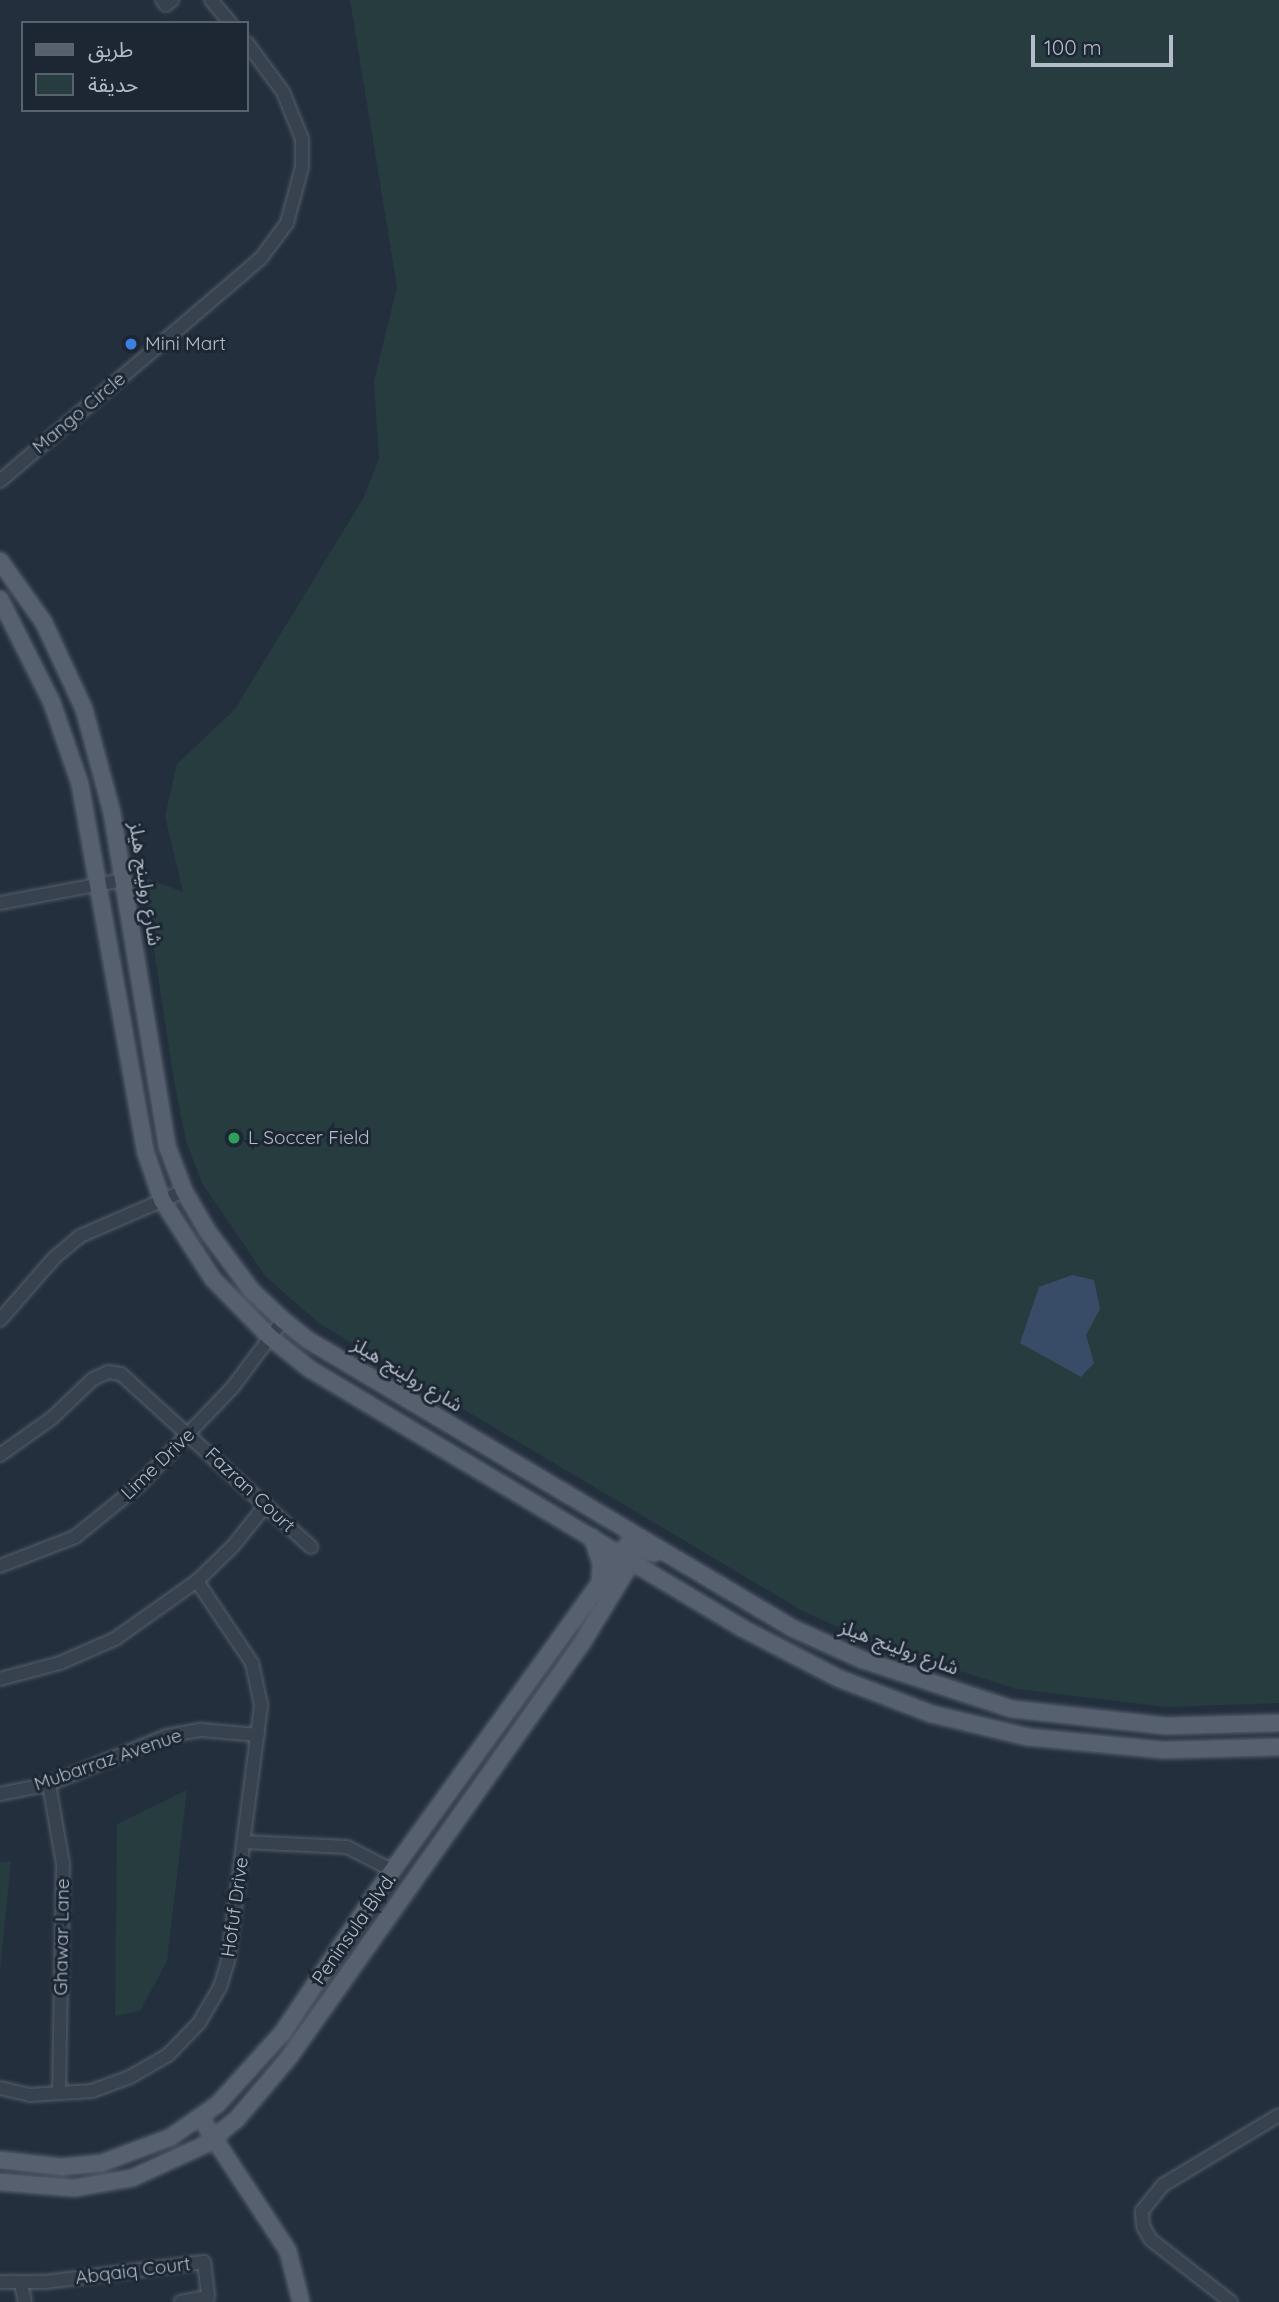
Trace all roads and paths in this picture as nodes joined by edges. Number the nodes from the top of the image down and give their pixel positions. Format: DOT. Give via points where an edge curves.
graph roads {
  1 [pos="162,0"];
  2 [pos="172,0"];
  3 [pos="211,0"];
  4 [pos="228,21"];
  5 [pos="248,44"];
  6 [pos="0,481"];
  7 [pos="0,561"];
  8 [pos="0,599"];
  9 [pos="123,880"];
  10 [pos="99,884"];
  11 [pos="0,903"];
  12 [pos="184,1191"];
  13 [pos="162,1200"];
  14 [pos="0,1320"];
  15 [pos="283,1320"];
  16 [pos="270,1337"];
  17 [pos="463,1432"];
  18 [pos="190,1434"];
  19 [pos="450,1452"];
  20 [pos="0,1455"];
  21 [pos="266,1505"];
  22 [pos="626,1529"];
  23 [pos="592,1537"];
  24 [pos="311,1547"];
  25 [pos="627,1554"];
  26 [pos="675,1558"];
  27 [pos="0,1566"];
  28 [pos="658,1577"];
  29 [pos="197,1581"];
  30 [pos="600,1585"];
  31 [pos="617,1592"];
  32 [pos="0,1679"];
  33 [pos="1279,1723"];
  34 [pos="257,1735"];
  35 [pos="1279,1747"];
  36 [pos="49,1784"];
  37 [pos="0,1794"];
  38 [pos="244,1842"];
  39 [pos="392,1870"];
  40 [pos="0,2088"];
  41 [pos="59,2091"];
  42 [pos="1279,2115"];
  43 [pos="200,2117"];
  44 [pos="214,2138"];
  45 [pos="0,2160"];
  46 [pos="0,2182"];
  47 [pos="0,2282"];
  48 [pos="21,2284"];
  49 [pos="25,2302"];
  50 [pos="179,2302"];
  51 [pos="301,2302"];
  52 [pos="1231,2302"];
  1 -- 2 [label="street" via="166,5"];
  3 -- 4 [label="street"];
  5 -- 6 [label="street, Mango Circle" via="283,92 302,139 302,167 288,223 261,258"];
  7 -- 9 [label="main road, شارع رولينج هيلز" via="44,623 84,709 112,813"];
  8 -- 10 [label="main road" via="56,715 80,784"];
  9 -- 10 [label="street"];
  9 -- 12 [label="main road, شارع رولينج هيلز" via="159,1109"];
  10 -- 11 [label="street"];
  10 -- 13 [label="main road" via="146,1153"];
  12 -- 13 [label="street"];
  12 -- 15 [label="main road, شارع رولينج هيلز" via="251,1290"];
  13 -- 14 [label="street" via="80,1236 54,1258"];
  13 -- 16 [label="main road" via="214,1279"];
  15 -- 16 [label="street, Lime Drive"];
  15 -- 17 [label="main road, شارع رولينج هيلز" via="308,1340"];
  16 -- 18 [label="street, Lime Drive"];
  16 -- 19 [label="main road" via="310,1369"];
  17 -- 19 [label="main road"];
  17 -- 22 [label="main road, شارع رولينج هيلز"];
  18 -- 20 [label="street, Fazran Court" via="121,1374 108,1373 76,1392 52,1418"];
  18 -- 21 [label="street, Fazran Court"];
  18 -- 27 [label="street, Lime Drive" via="139,1485 75,1537"];
  19 -- 23 [label="main road"];
  21 -- 24 [label="street, Fazran Court"];
  21 -- 29 [label="street"];
  22 -- 25 [label="main road"];
  22 -- 26 [label="main road, شارع رولينج هيلز"];
  23 -- 25 [label="main road"];
  23 -- 30 [label="main road" via="601,1563"];
  25 -- 26 [label="main road"];
  25 -- 28 [label="main road"];
  25 -- 30 [label="main road, Peninsula Blvd."];
  25 -- 31 [label="main road, Peninsula Blvd."];
  26 -- 33 [label="main road, شارع رولينج هيلز" via="792,1628 863,1660 1012,1709 1166,1726"];
  28 -- 31 [label="main road"];
  28 -- 35 [label="main road" via="838,1678 932,1714 1056,1740 1164,1750"];
  29 -- 32 [label="street" via="115,1639 60,1662"];
  29 -- 34 [label="street, Hofuf Drive" via="252,1663 261,1705"];
  30 -- 39 [label="main road, Peninsula Blvd."];
  31 -- 44 [label="main road, Peninsula Blvd." via="290,2056 236,2120"];
  34 -- 36 [label="street, Mubarraz Avenue" via="201,1730 166,1736"];
  34 -- 38 [label="street, Hofuf Drive"];
  36 -- 37 [label="street, Mubarraz Avenue"];
  36 -- 41 [label="street, Ghawar Lane" via="63,1864"];
  38 -- 39 [label="street" via="347,1847"];
  38 -- 41 [label="street, Hofuf Drive" via="228,1960 220,1987 198,2023 168,2055 130,2077 92,2091"];
  39 -- 43 [label="main road, Peninsula Blvd." via="283,2032 242,2081"];
  40 -- 41 [label="street, Hofuf Drive" via="30,2095"];
  42 -- 52 [label="street" via="1163,2185 1142,2211 1151,2240"];
  43 -- 44 [label="main road"];
  43 -- 45 [label="main road, Peninsula Blvd." via="171,2137 102,2163 62,2167"];
  44 -- 46 [label="main road, Peninsula Blvd." via="132,2178 74,2188"];
  44 -- 51 [label="main road" via="288,2251"];
  47 -- 48 [label="street, Abqaiq Court"];
  48 -- 49 [label="street"];
  48 -- 50 [label="street, Abqaiq Court" via="204,2262 208,2297"];
}
